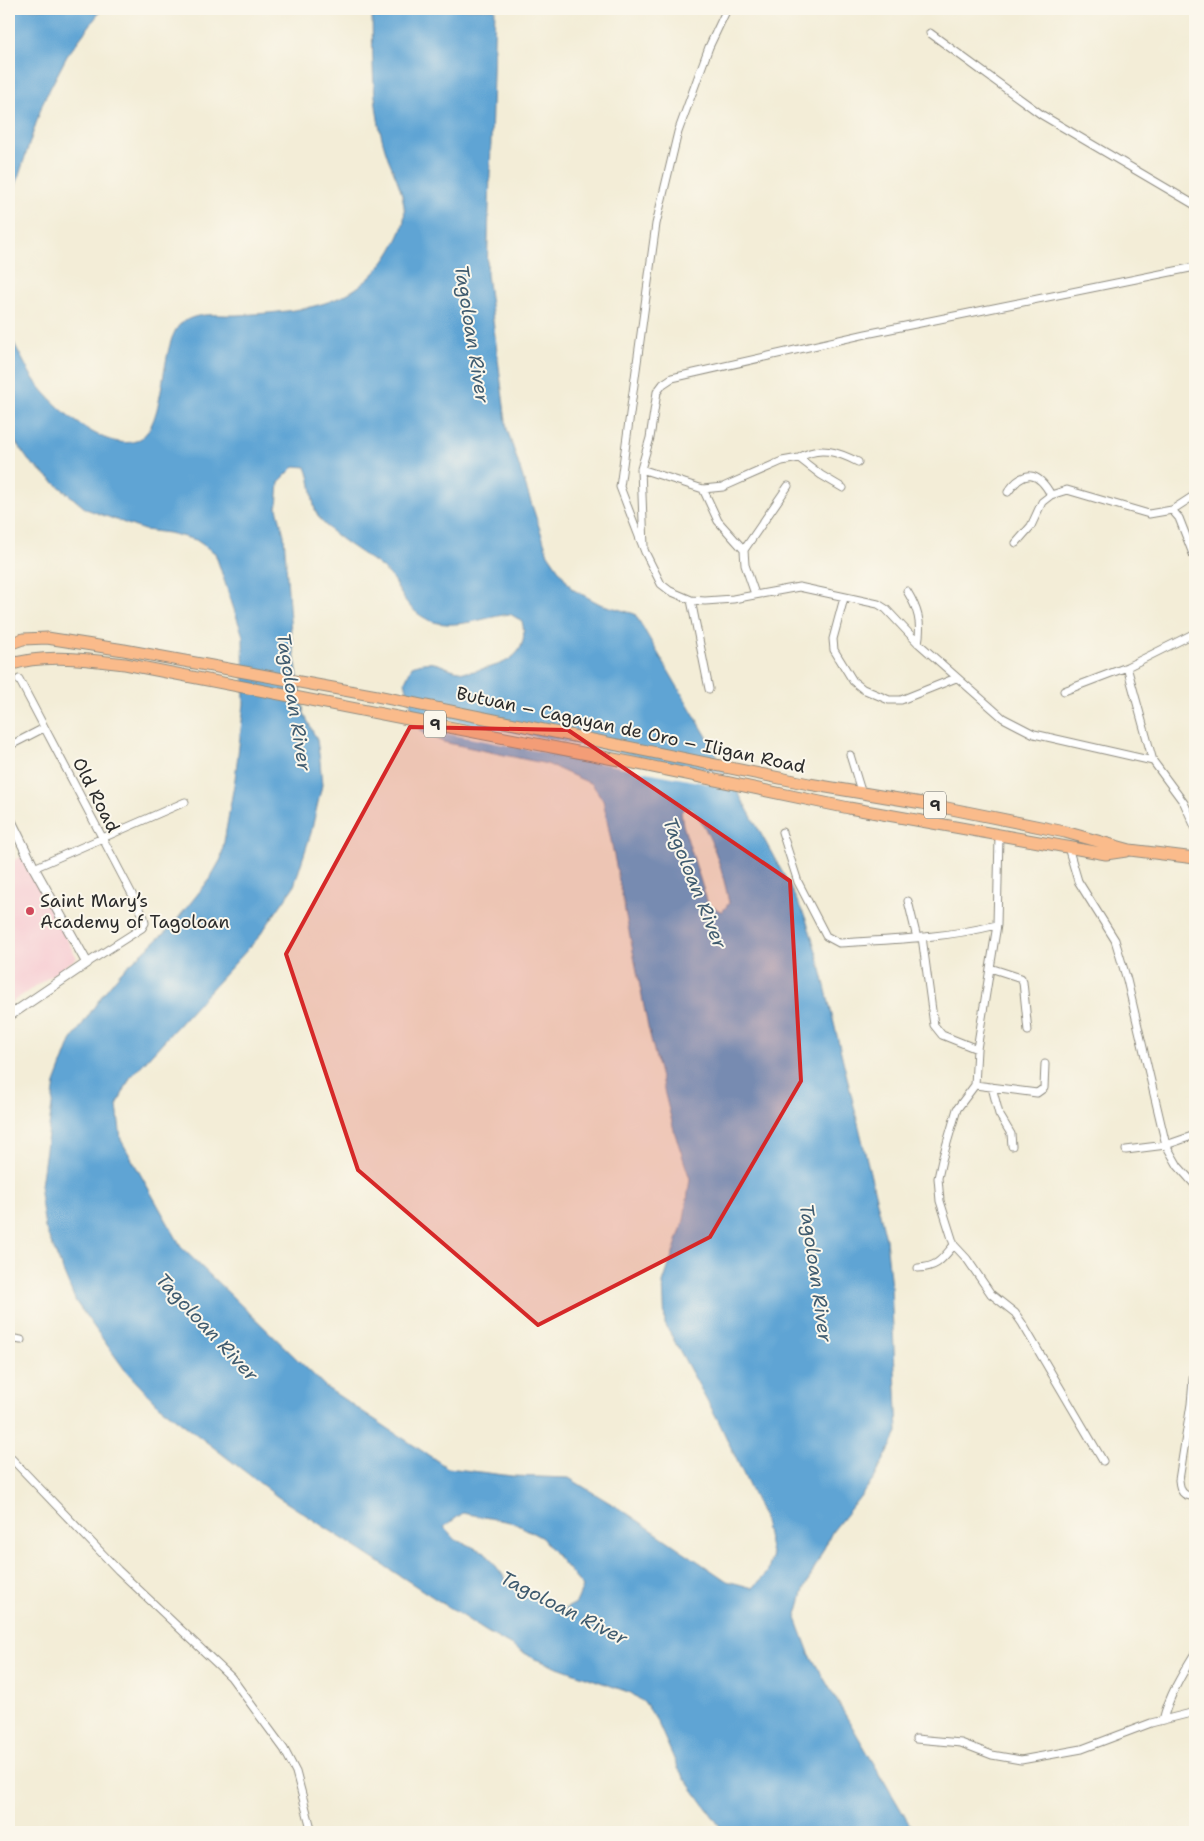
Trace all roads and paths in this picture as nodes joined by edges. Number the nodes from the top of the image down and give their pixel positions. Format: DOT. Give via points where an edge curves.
graph roads {
  1 [pos="727,9"];
  2 [pos="930,33"];
  3 [pos="1195,205"];
  4 [pos="1195,266"];
  5 [pos="799,458"];
  6 [pos="858,462"];
  7 [pos="641,469"];
  8 [pos="788,486"];
  9 [pos="843,488"];
  10 [pos="703,489"];
  11 [pos="1008,492"];
  12 [pos="1051,495"];
  13 [pos="1195,495"];
  14 [pos="1172,510"];
  15 [pos="1016,543"];
  16 [pos="744,550"];
  17 [pos="644,552"];
  18 [pos="1195,559"];
  19 [pos="907,591"];
  20 [pos="754,594"];
  21 [pos="844,598"];
  22 [pos="691,600"];
  23 [pos="1195,633"];
  24 [pos="918,643"];
  25 [pos="9,644"];
  26 [pos="9,665"];
  27 [pos="1127,667"];
  28 [pos="956,678"];
  29 [pos="19,679"];
  30 [pos="709,689"];
  31 [pos="1064,691"];
  32 [pos="44,728"];
  33 [pos="9,746"];
  34 [pos="850,755"];
  35 [pos="1153,761"];
  36 [pos="861,791"];
  37 [pos="185,802"];
  38 [pos="9,817"];
  39 [pos="1195,827"];
  40 [pos="782,832"];
  41 [pos="999,836"];
  42 [pos="101,838"];
  43 [pos="1068,847"];
  44 [pos="1130,850"];
  45 [pos="1195,854"];
  46 [pos="1195,858"];
  47 [pos="34,868"];
  48 [pos="908,901"];
  49 [pos="997,925"];
  50 [pos="919,938"];
  51 [pos="87,963"];
  52 [pos="990,968"];
  53 [pos="9,1016"];
  54 [pos="1028,1032"];
  55 [pos="977,1050"];
  56 [pos="1045,1064"];
  57 [pos="975,1085"];
  58 [pos="992,1087"];
  59 [pos="1195,1136"];
  60 [pos="1166,1145"];
  61 [pos="1012,1146"];
  62 [pos="1126,1150"];
  63 [pos="1195,1185"];
  64 [pos="954,1246"];
  65 [pos="918,1268"];
  66 [pos="9,1338"];
  67 [pos="22,1340"];
  68 [pos="1195,1356"];
  69 [pos="9,1456"];
  70 [pos="1104,1461"];
  71 [pos="1195,1496"];
  72 [pos="1195,1653"];
  73 [pos="1195,1712"];
  74 [pos="1163,1720"];
  75 [pos="916,1739"];
  76 [pos="312,1832"];
  1 -- 17 [label="street" via="709,47 678,132 656,224 620,487"];
  2 -- 3 [label="street" via="1042,115"];
  4 -- 7 [label="street" via="849,337 672,378 657,392 650,438"];
  5 -- 6 [label="street" via="807,452 822,450 842,454"];
  5 -- 9 [label="street"];
  5 -- 10 [label="street" via="782,461 723,487"];
  7 -- 10 [label="street"];
  7 -- 17 [label="street"];
  8 -- 16 [label="street"];
  10 -- 16 [label="street" via="718,521"];
  11 -- 12 [label="street" via="1014,483 1026,476 1034,476"];
  12 -- 14 [label="street" via="1067,490 1149,514"];
  12 -- 15 [label="street" via="1042,502 1032,526"];
  13 -- 14 [label="street"];
  14 -- 18 [label="street" via="1179,518"];
  16 -- 20 [label="street"];
  17 -- 22 [label="street" via="665,588"];
  19 -- 24 [label="street" via="920,617"];
  20 -- 21 [label="street" via="799,587"];
  20 -- 22 [label="street" via="733,599"];
  21 -- 24 [label="street" via="878,604"];
  21 -- 28 [label="street" via="834,650 863,689 889,700 901,700"];
  22 -- 30 [label="street"];
  23 -- 27 [label="street"];
  24 -- 28 [label="street"];
  25 -- 36 [label="highway, Butuan – Cagayan de Oro – Iligan Road / 9" via="23,639 47,638 124,650 377,696 809,784"];
  26 -- 41 [label="highway, Butuan – Cagayan de Oro – Iligan Road / 9" via="56,657 125,664"];
  27 -- 31 [label="street"];
  27 -- 35 [label="street"];
  28 -- 35 [label="street" via="1003,718 1024,730"];
  29 -- 32 [label="street, Old Road"];
  32 -- 33 [label="street"];
  32 -- 42 [label="street, Old Road"];
  34 -- 36 [label="street"];
  35 -- 39 [label="street" via="1184,803"];
  36 -- 44 [label="highway, Butuan – Cagayan de Oro – Iligan Road / 9" via="1065,832"];
  37 -- 42 [label="street"];
  38 -- 47 [label="street"];
  40 -- 50 [label="street" via="798,882 826,936 839,944"];
  41 -- 43 [label="highway, Butuan – Cagayan de Oro – Iligan Road / 9"];
  41 -- 49 [label="street"];
  42 -- 47 [label="street"];
  42 -- 51 [label="street, Old Road" via="145,923"];
  43 -- 44 [label="highway, Butuan – Cagayan de Oro – Iligan Road / 9" via="1106,854"];
  43 -- 60 [label="street" via="1078,881 1115,940"];
  44 -- 46 [label="highway, Butuan – Cagayan de Oro – Iligan Road / 9"];
  45 -- 46 [label="street"];
  47 -- 51 [label="street"];
  48 -- 50 [label="street"];
  49 -- 50 [label="street"];
  49 -- 52 [label="street"];
  50 -- 55 [label="street" via="934,1025 942,1035"];
  51 -- 53 [label="street"];
  52 -- 54 [label="street" via="1021,978"];
  52 -- 55 [label="street"];
  55 -- 57 [label="street"];
  56 -- 58 [label="street" via="1044,1088 1037,1093"];
  57 -- 58 [label="street"];
  57 -- 64 [label="street" via="957,1109 938,1178 940,1201"];
  58 -- 61 [label="street"];
  59 -- 60 [label="street"];
  60 -- 62 [label="street"];
  60 -- 63 [label="street" via="1178,1166"];
  64 -- 65 [label="street" via="936,1265"];
  64 -- 70 [label="street" via="991,1294 1015,1313 1022,1323"];
  66 -- 67 [label="street"];
  68 -- 71 [label="street" via="1179,1480 1183,1494"];
  69 -- 76 [label="street" via="118,1570 231,1677 284,1750 296,1772"];
  72 -- 74 [label="street" via="1182,1674"];
  73 -- 74 [label="street"];
  74 -- 75 [label="street" via="1082,1749 1022,1760 992,1755 961,1742"];
}
